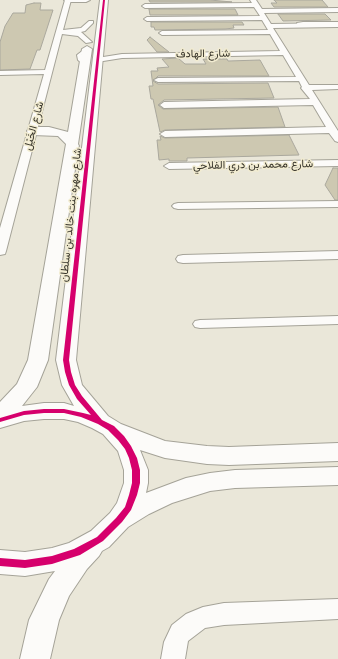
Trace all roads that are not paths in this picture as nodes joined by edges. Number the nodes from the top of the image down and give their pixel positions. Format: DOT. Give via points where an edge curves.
graph roads {
  1 [pos="68,0"];
  2 [pos="86,0"];
  3 [pos="93,0"];
  4 [pos="104,0"];
  5 [pos="256,5"];
  6 [pos="145,6"];
  7 [pos="338,10"];
  8 [pos="264,18"];
  9 [pos="147,19"];
  10 [pos="91,22"];
  11 [pos="338,24"];
  12 [pos="271,29"];
  13 [pos="58,32"];
  14 [pos="71,32"];
  15 [pos="162,33"];
  16 [pos="91,53"];
  17 [pos="284,53"];
  18 [pos="48,72"];
  19 [pos="0,73"];
  20 [pos="300,79"];
  21 [pos="158,80"];
  22 [pos="306,88"];
  23 [pos="338,88"];
  24 [pos="314,102"];
  25 [pos="164,105"];
  26 [pos="322,115"];
  27 [pos="338,115"];
  28 [pos="332,130"];
  29 [pos="33,131"];
  30 [pos="165,134"];
  31 [pos="338,139"];
  32 [pos="73,146"];
  33 [pos="338,163"];
  34 [pos="168,166"];
  35 [pos="338,204"];
  36 [pos="178,206"];
  37 [pos="0,251"];
  38 [pos="338,255"];
  39 [pos="183,259"];
  40 [pos="338,320"];
  41 [pos="200,324"];
  42 [pos="0,414"];
  43 [pos="0,420"];
  44 [pos="106,425"];
  45 [pos="338,452"];
  46 [pos="338,476"];
  47 [pos="109,530"];
  48 [pos="0,562"];
  49 [pos="338,609"];
  50 [pos="35,659"];
  51 [pos="173,659"];
  1 -- 2 [label="street"];
  1 -- 13 [label="street, شارع الخَيْل"];
  3 -- 10 [label="street, شارع مهره بنت خالد بن سلطان"];
  4 -- 16 [label="street, شارع مهره بنت خالد بن سلطان"];
  5 -- 6 [label="street"];
  5 -- 7 [label="street"];
  5 -- 8 [label="street"];
  8 -- 9 [label="street"];
  8 -- 12 [label="street"];
  10 -- 14 [label="street" via="83,30"];
  10 -- 16 [label="street, شارع مهره بنت خالد بن سلطان"];
  11 -- 12 [label="street"];
  12 -- 15 [label="street"];
  12 -- 17 [label="street"];
  13 -- 14 [label="street"];
  13 -- 18 [label="street, شارع الخَيْل"];
  14 -- 16 [label="street" via="82,34"];
  16 -- 17 [label="street, شارع الهادف" via="122,56"];
  16 -- 32 [label="street, شارع مهره بنت خالد بن سلطان"];
  16 -- 44 [label="street, شارع مهره بنت خالد بن سلطان" via="66,360 70,378 79,397"];
  17 -- 20 [label="street"];
  18 -- 19 [label="street"];
  18 -- 29 [label="street, شارع الخَيْل"];
  20 -- 21 [label="street"];
  20 -- 22 [label="street"];
  22 -- 23 [label="street"];
  22 -- 24 [label="street"];
  24 -- 25 [label="street"];
  24 -- 26 [label="street"];
  26 -- 27 [label="street"];
  26 -- 28 [label="street"];
  28 -- 30 [label="street"];
  28 -- 31 [label="street"];
  29 -- 32 [label="street" via="62,133 70,139"];
  29 -- 37 [label="street, شارع الخَيْل"];
  32 -- 42 [label="street, شارع مهره بنت خالد بن سلطان" via="38,360 26,386"];
  33 -- 34 [label="street, شارع محمد بن دري الفلاحي"];
  35 -- 36 [label="street"];
  38 -- 39 [label="street"];
  40 -- 41 [label="street"];
  43 -- 44 [label="street" via="24,413 64,411 83,415"];
  44 -- 45 [label="street" via="140,441 186,453 229,456"];
  44 -- 47 [label="street, شارع مهره بنت خالد بن سلطان" via="128,448 136,470 136,482 128,508"];
  46 -- 47 [label="street" via="210,482 163,496 140,507"];
  47 -- 48 [label="street" via="77,552 52,560 25,564"];
  47 -- 50 [label="street" via="77,561 58,588 44,620"];
  49 -- 51 [label="street" via="224,614 203,618 180,633"];
}
